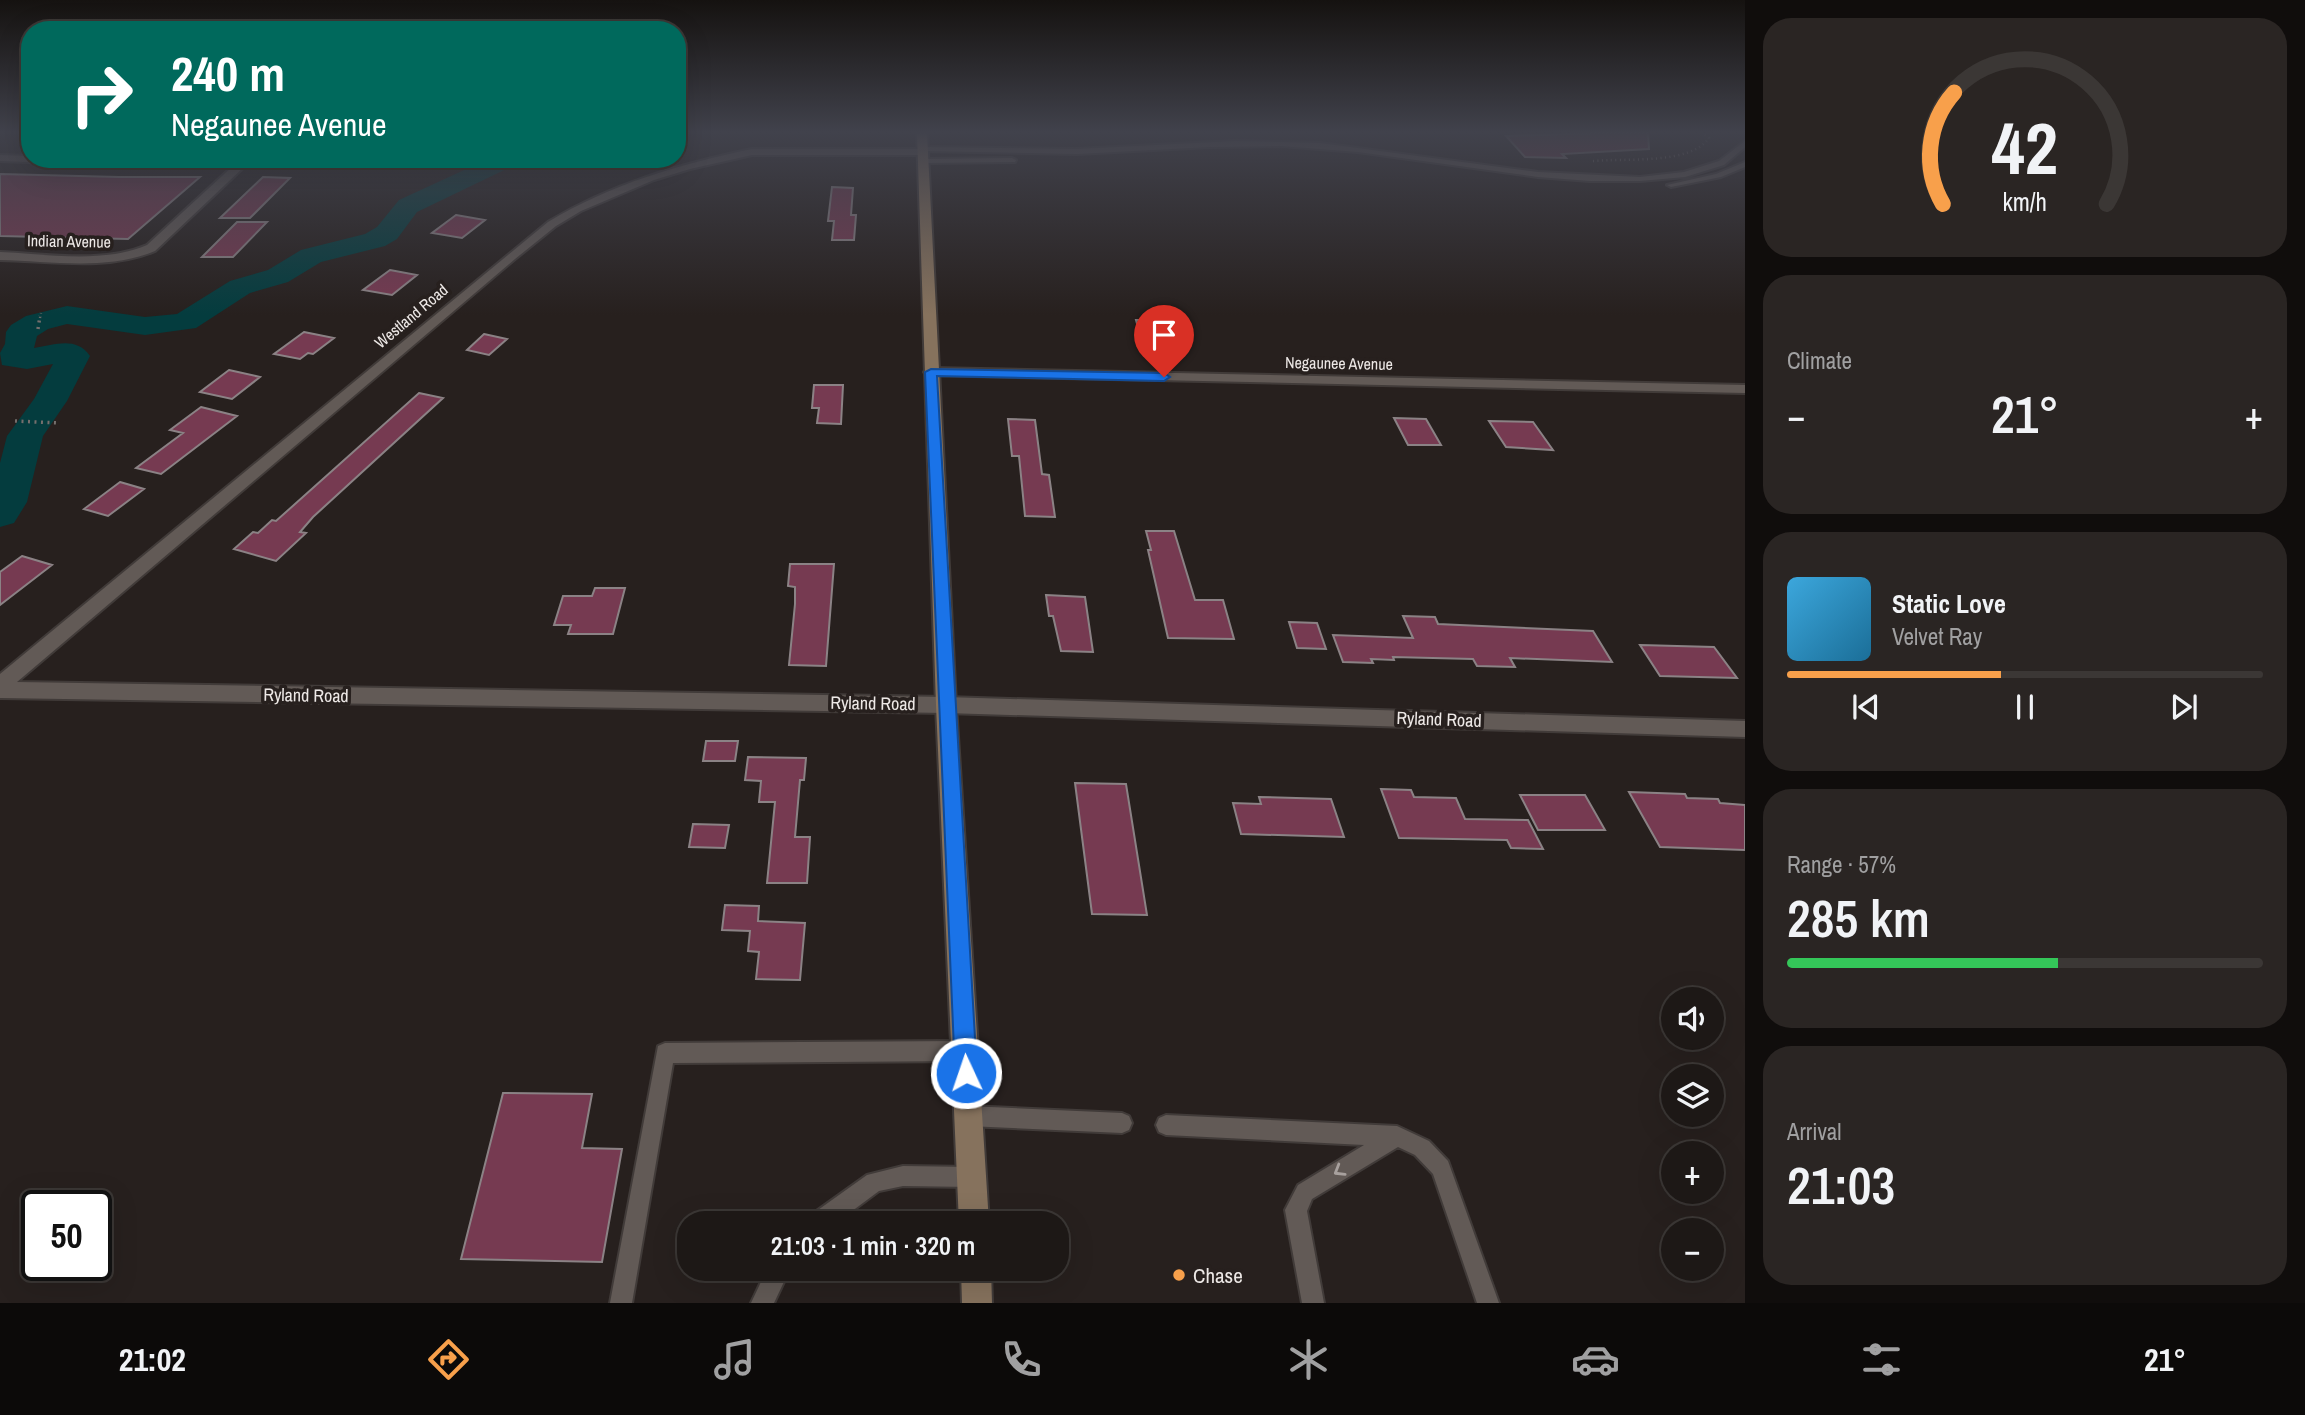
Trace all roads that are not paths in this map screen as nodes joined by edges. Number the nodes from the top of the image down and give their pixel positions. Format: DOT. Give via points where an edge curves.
graph roads {
  1 [pos="209,194"];
  2 [pos="614,194"];
  3 [pos="924,194"];
  4 [pos="0,256"];
  5 [pos="931,372"];
  6 [pos="1745,389"];
  7 [pos="0,685"];
  8 [pos="0,690"];
  9 [pos="946,705"];
  10 [pos="1745,729"];
  11 [pos="965,1051"];
  12 [pos="968,1116"];
  13 [pos="1122,1123"];
  14 [pos="1166,1125"];
  15 [pos="1397,1136"];
  16 [pos="972,1177"];
  17 [pos="835,1211"];
  18 [pos="973,1211"];
  19 [pos="773,1281"];
  20 [pos="976,1281"];
  21 [pos="621,1303"];
  22 [pos="762,1303"];
  23 [pos="977,1303"];
  24 [pos="1313,1303"];
  25 [pos="1488,1303"];
  1 -- 4 [label="street, Indian Avenue" via="151,248 138,254 114,258"];
  2 -- 7 [label="street, Westland Road" via="552,224 511,256"];
  3 -- 5 [label="main road"];
  5 -- 6 [label="street, Negaunee Avenue"];
  5 -- 9 [label="main road"];
  8 -- 9 [label="street, Ryland Road"];
  9 -- 10 [label="street, Ryland Road"];
  9 -- 11 [label="main road"];
  11 -- 12 [label="main road"];
  11 -- 21 [label="lane" via="665,1053"];
  12 -- 13 [label="lane"];
  12 -- 16 [label="main road"];
  14 -- 15 [label="lane"];
  15 -- 24 [label="lane, one-way" via="1305,1192 1296,1210"];
  15 -- 25 [label="lane" via="1422,1148 1441,1168"];
  16 -- 17 [label="lane" via="903,1176 874,1182"];
  16 -- 18 [label="main road"];
  19 -- 22 [label="lane"];
  20 -- 23 [label="main road"];
}
